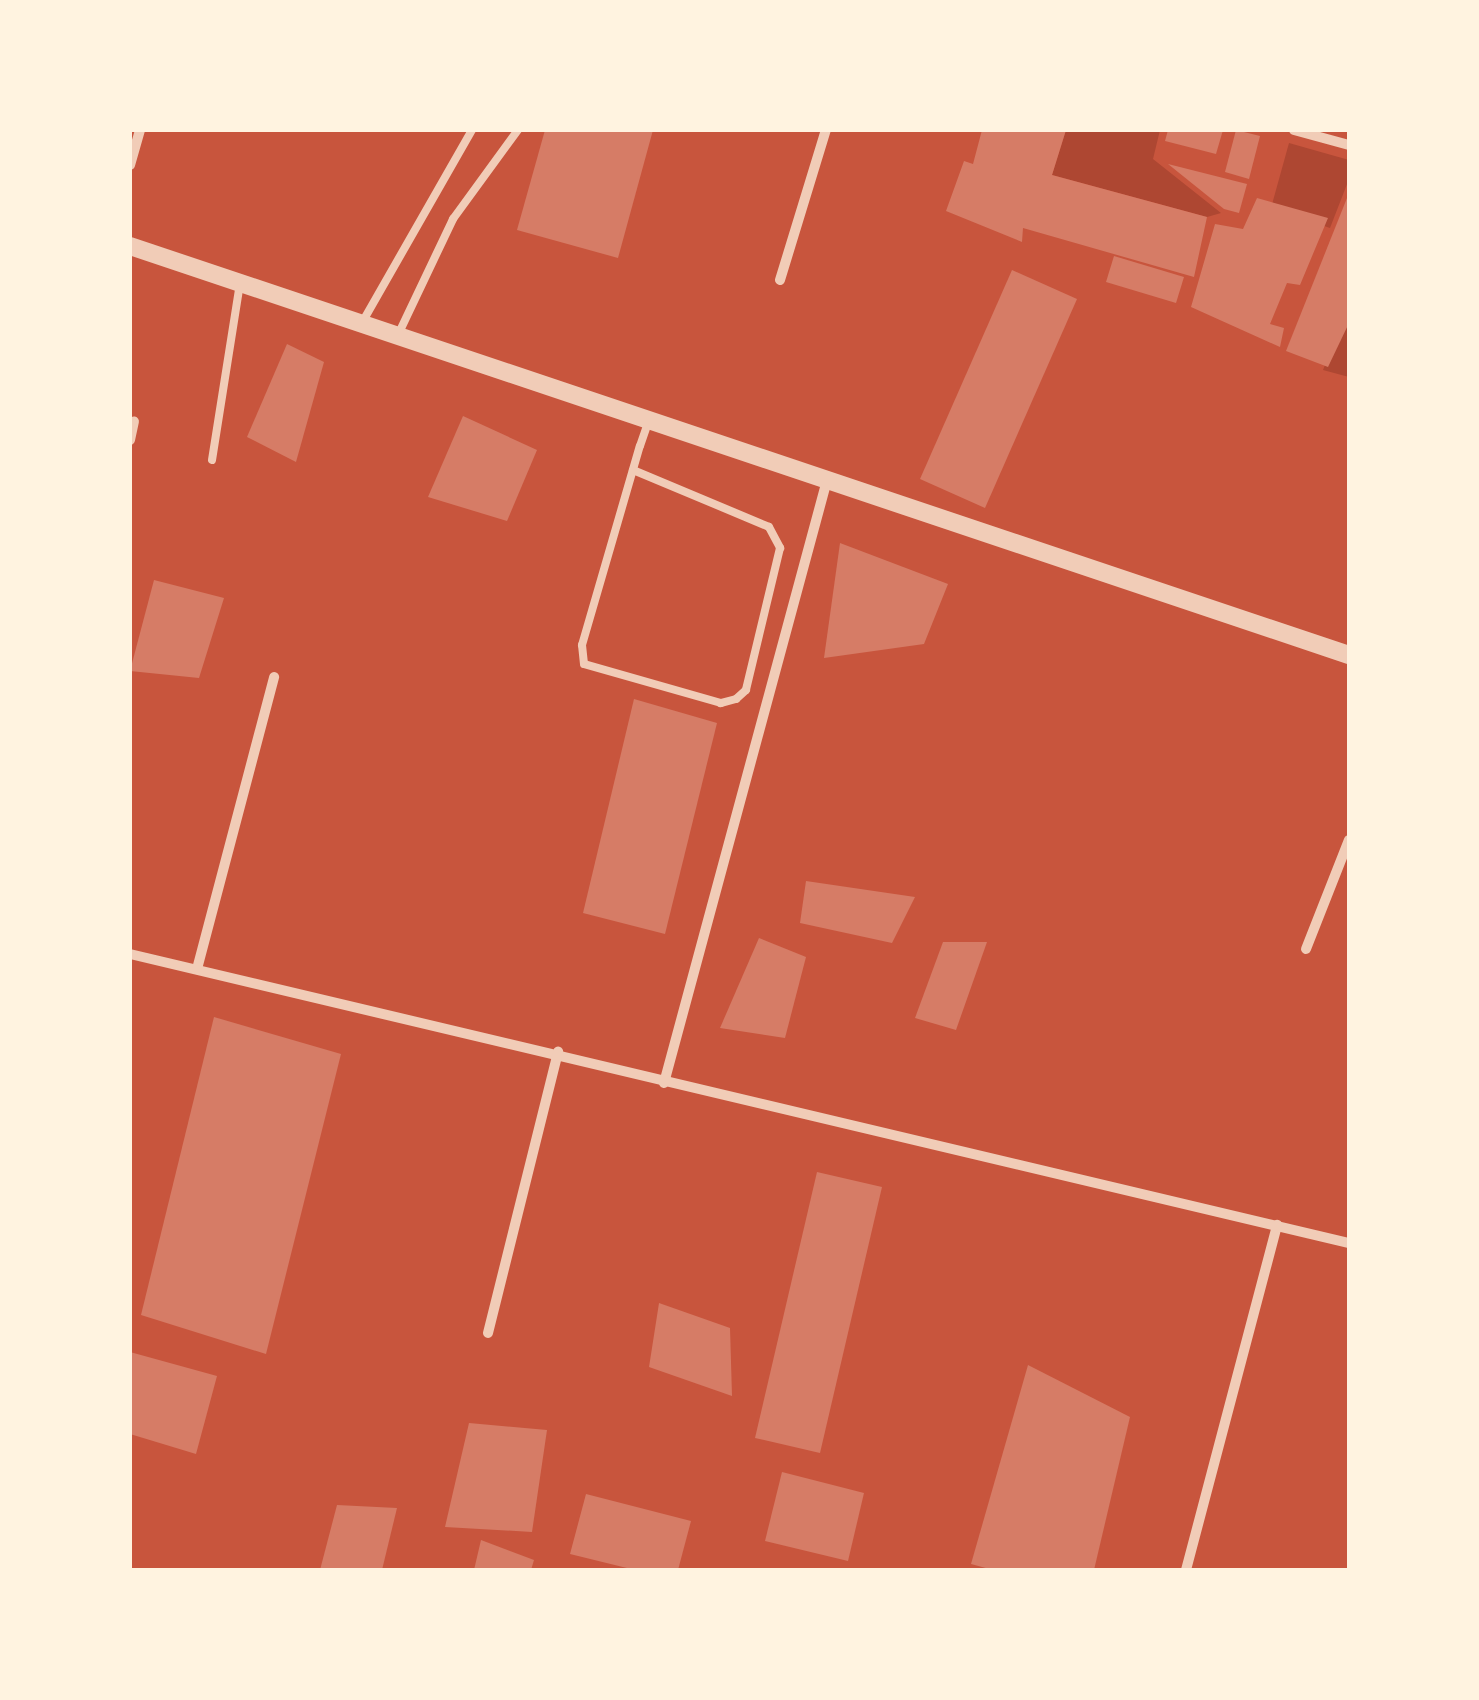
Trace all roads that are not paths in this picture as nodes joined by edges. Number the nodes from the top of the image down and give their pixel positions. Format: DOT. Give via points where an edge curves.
graph roads {
  1 [pos="140,130"];
  2 [pos="472,130"];
  3 [pos="518,130"];
  4 [pos="826,130"];
  5 [pos="1294,130"];
  6 [pos="1349,145"];
  7 [pos="130,165"];
  8 [pos="130,246"];
  9 [pos="780,280"];
  10 [pos="240,283"];
  11 [pos="361,324"];
  12 [pos="397,337"];
  13 [pos="134,420"];
  14 [pos="648,423"];
  15 [pos="130,440"];
  16 [pos="212,460"];
  17 [pos="633,470"];
  18 [pos="826,484"];
  19 [pos="1349,655"];
  20 [pos="274,677"];
  21 [pos="1349,840"];
  22 [pos="1306,949"];
  23 [pos="130,954"];
  24 [pos="197,969"];
  25 [pos="558,1052"];
  26 [pos="664,1083"];
  27 [pos="1277,1225"];
  28 [pos="1349,1243"];
  29 [pos="488,1333"];
  30 [pos="1186,1570"];
  1 -- 7 [label="street"];
  2 -- 11 [label="lane"];
  3 -- 12 [label="lane" via="453,219"];
  4 -- 9 [label="street"];
  5 -- 6 [label="street"];
  8 -- 10 [label="street"];
  10 -- 11 [label="street"];
  10 -- 16 [label="lane"];
  11 -- 12 [label="street"];
  12 -- 14 [label="street"];
  13 -- 15 [label="street"];
  14 -- 17 [label="lane"];
  14 -- 18 [label="street"];
  17 -- 17 [label="lane" via="582,645 584,664 721,703 736,699 746,690 780,548 769,528"];
  18 -- 19 [label="street"];
  18 -- 26 [label="street"];
  20 -- 24 [label="street"];
  21 -- 22 [label="street"];
  23 -- 24 [label="street"];
  24 -- 25 [label="street"];
  25 -- 26 [label="street"];
  25 -- 29 [label="street"];
  26 -- 27 [label="street"];
  27 -- 28 [label="street"];
  27 -- 30 [label="street"];
}
